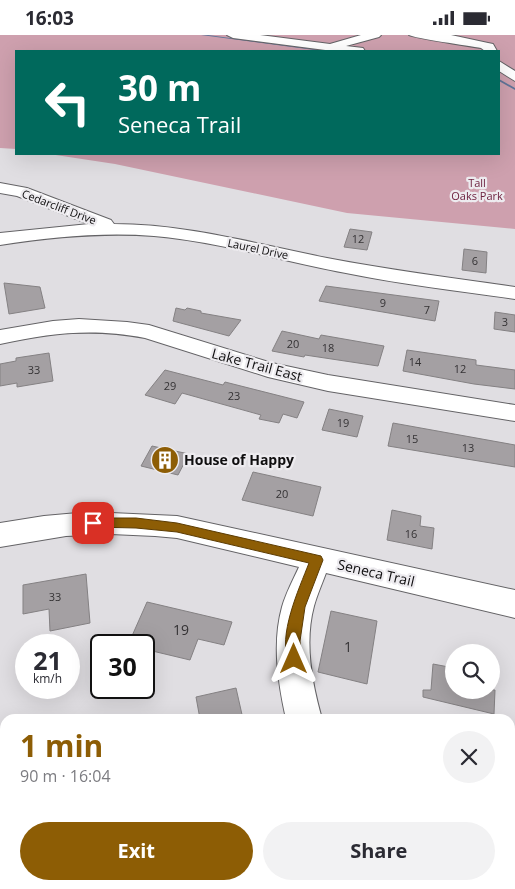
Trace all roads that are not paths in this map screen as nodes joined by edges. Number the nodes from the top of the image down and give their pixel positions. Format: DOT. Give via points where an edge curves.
graph roads {
  1 [pos="233,35"];
  2 [pos="375,35"];
  3 [pos="415,35"];
  4 [pos="446,37"];
  5 [pos="324,46"];
  6 [pos="351,50"];
  7 [pos="490,50"];
  8 [pos="500,66"];
  9 [pos="515,77"];
  10 [pos="0,188"];
  11 [pos="118,229"];
  12 [pos="0,239"];
  13 [pos="515,293"];
  14 [pos="0,337"];
  15 [pos="515,413"];
  16 [pos="0,535"];
  17 [pos="316,560"];
  18 [pos="515,604"];
  19 [pos="303,714"];
  1 -- 5 [label="street"];
  2 -- 5 [label="street"];
  3 -- 4 [label="street"];
  4 -- 7 [label="street" via="480,43"];
  5 -- 6 [label="street"];
  8 -- 9 [label="street"];
  10 -- 11 [label="street, Cedarcliff Drive" via="33,196"];
  11 -- 12 [label="street, Laurel Drive" via="70,230"];
  11 -- 13 [label="street, Laurel Drive" via="195,236 351,269"];
  14 -- 15 [label="street, Lake Trail East" via="79,325 127,328 328,383"];
  16 -- 17 [label="street, Seneca Trail" via="50,526 136,523 177,527"];
  17 -- 18 [label="street, Seneca Trail"];
  17 -- 19 [label="street" via="298,607 293,641 295,677"];
}
